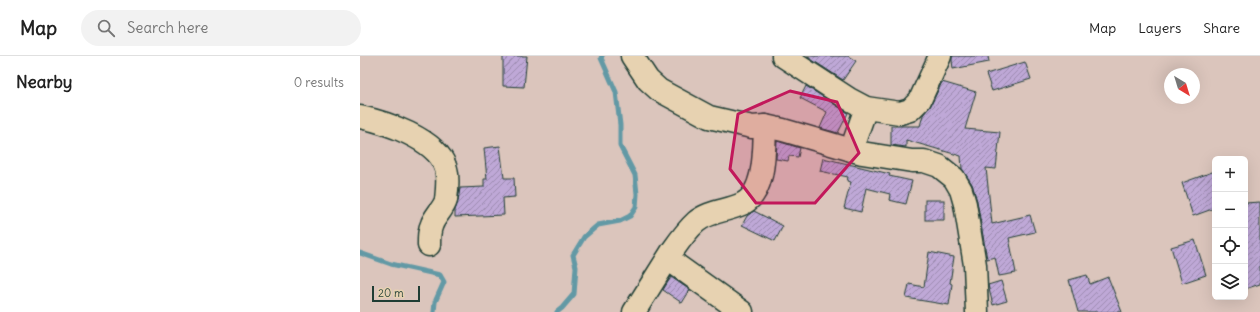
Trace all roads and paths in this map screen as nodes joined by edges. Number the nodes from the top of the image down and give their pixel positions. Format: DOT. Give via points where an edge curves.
graph roads {
  1 [pos="632,56"];
  2 [pos="783,56"];
  3 [pos="940,56"];
  4 [pos="866,108"];
  5 [pos="360,117"];
  6 [pos="765,126"];
  7 [pos="851,150"];
  8 [pos="429,245"];
  9 [pos="668,258"];
  10 [pos="634,312"];
  11 [pos="742,312"];
  12 [pos="977,312"];
  1 -- 6 [label="street" via="648,80 659,90 688,106 709,117 752,127"];
  2 -- 4 [label="street"];
  3 -- 4 [label="street" via="920,100 910,110 900,113"];
  4 -- 7 [label="street"];
  5 -- 8 [label="street" via="386,124 421,140 444,162 447,175 446,201 432,222"];
  6 -- 7 [label="street"];
  6 -- 9 [label="street" via="759,182 753,194 742,204 697,221"];
  7 -- 12 [label="street" via="912,161 924,160 939,166 954,178 965,204 975,265"];
  9 -- 10 [label="street"];
  9 -- 11 [label="street"];
}
